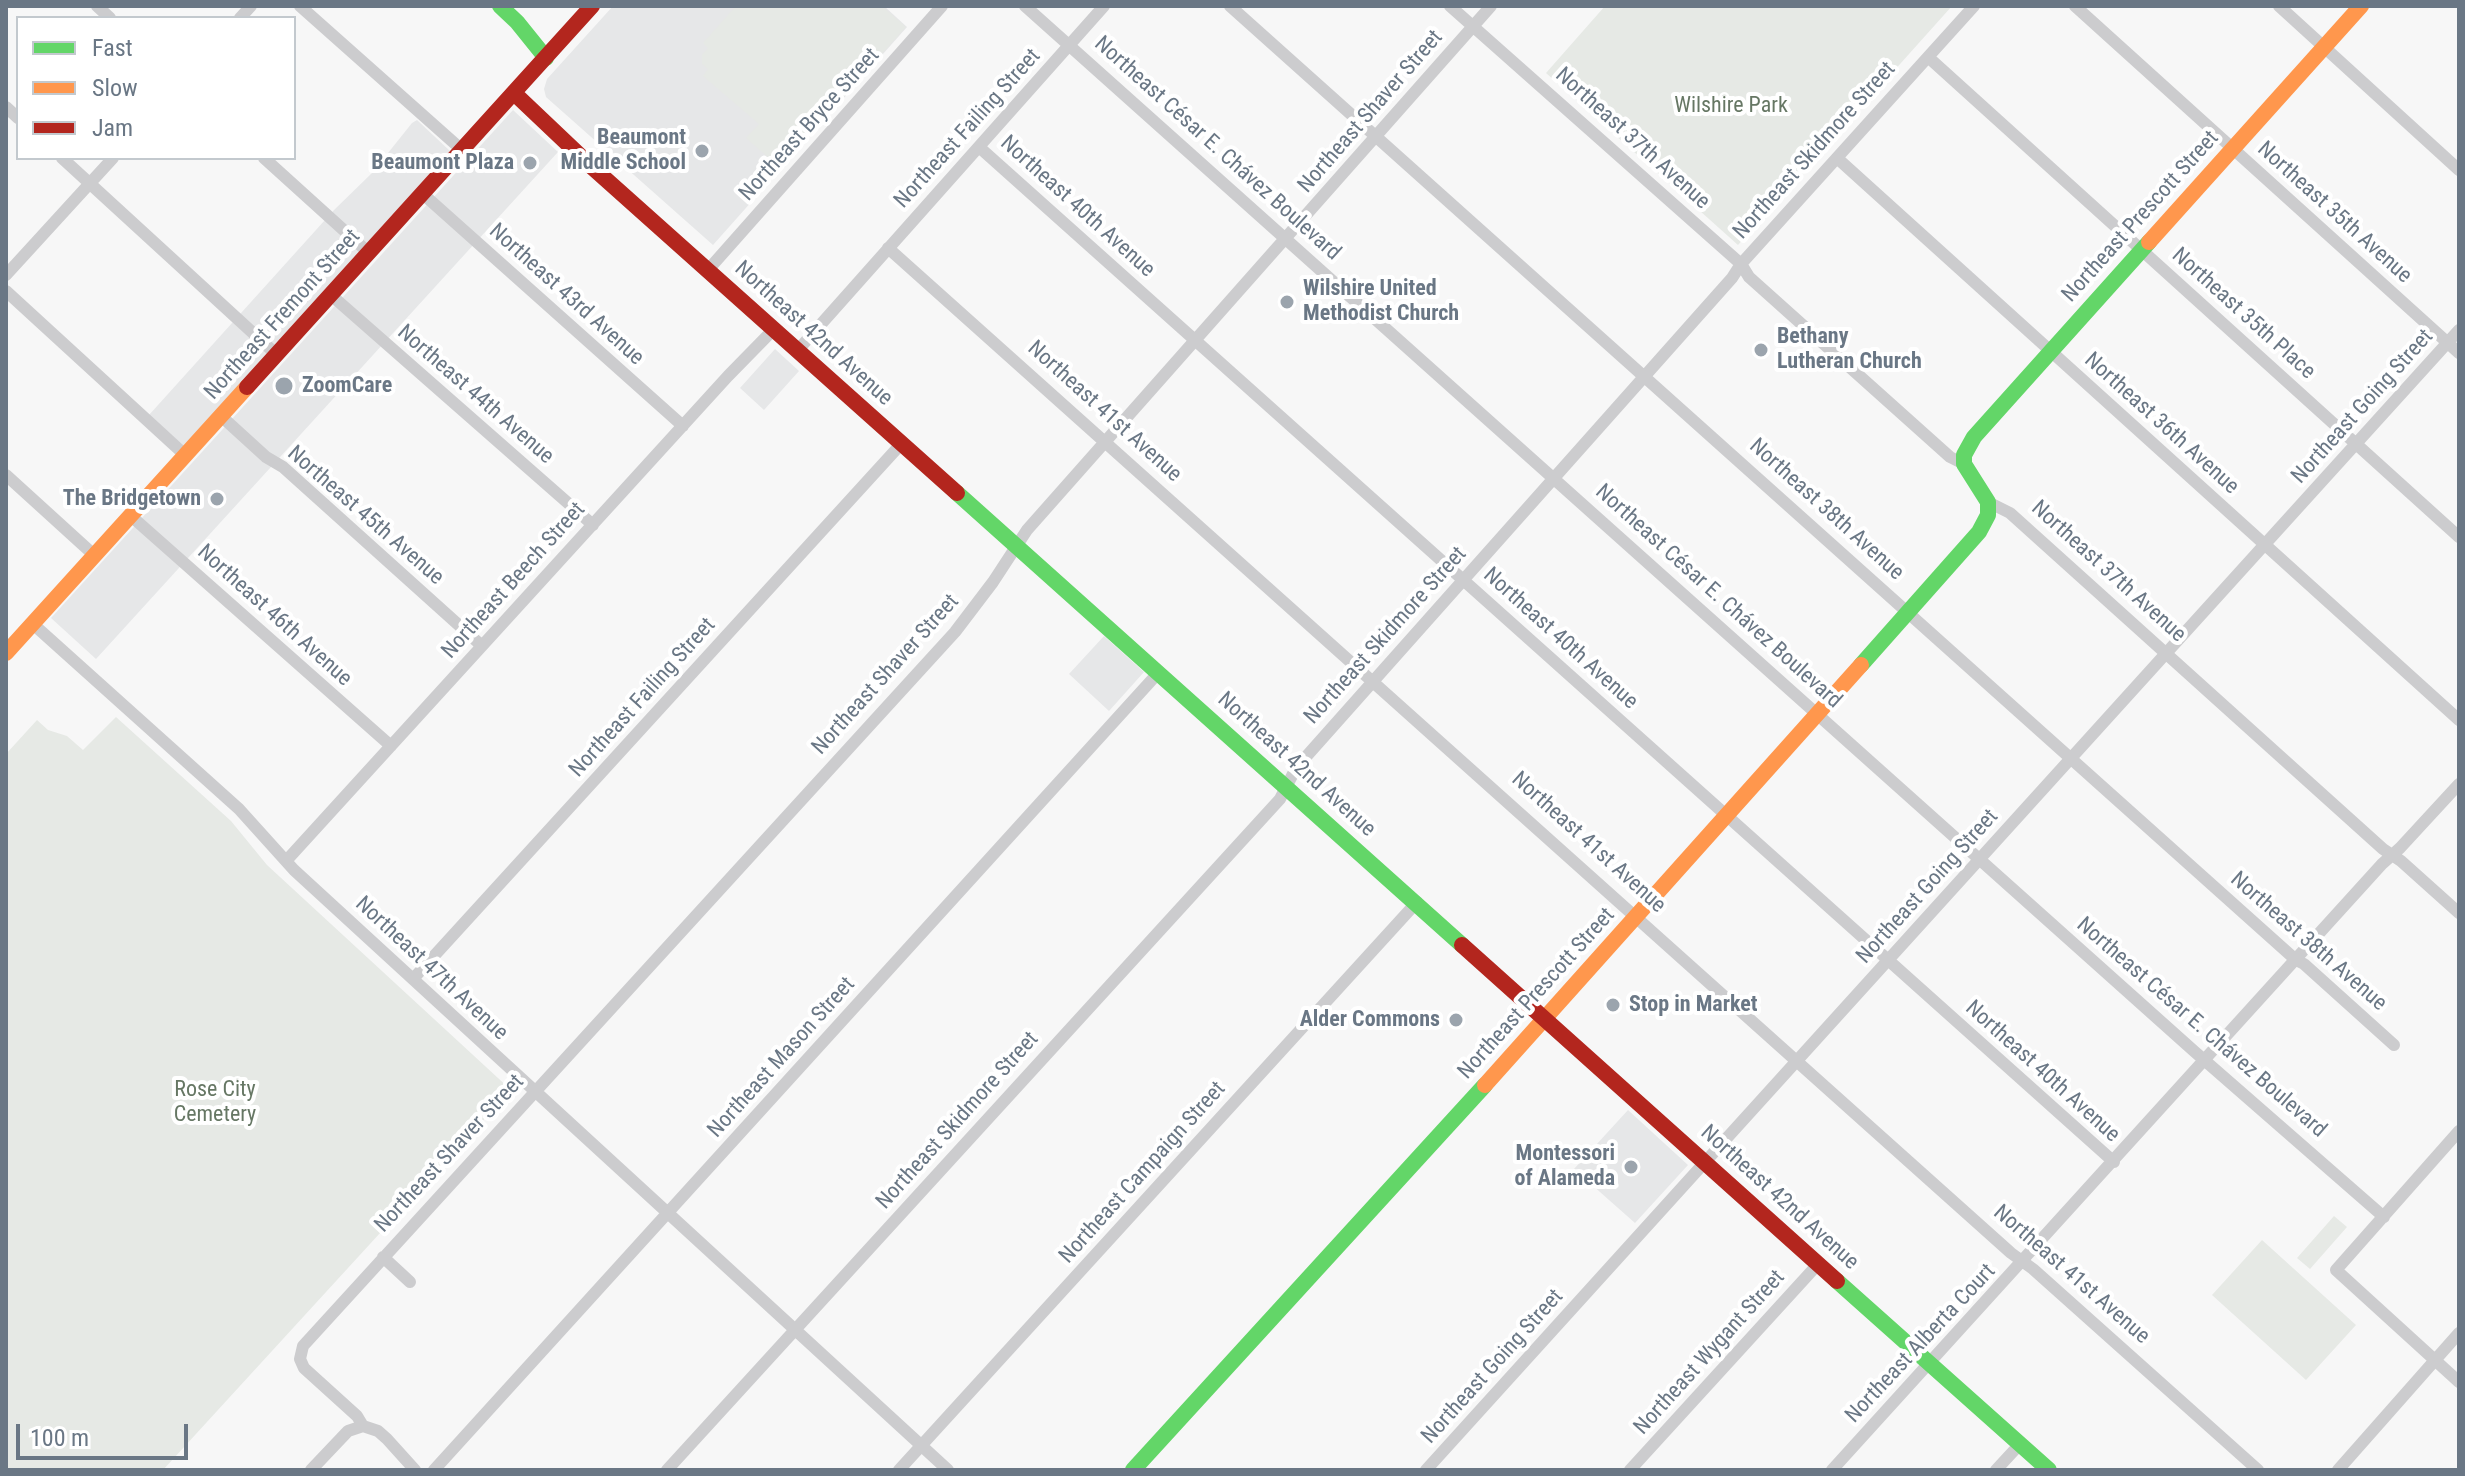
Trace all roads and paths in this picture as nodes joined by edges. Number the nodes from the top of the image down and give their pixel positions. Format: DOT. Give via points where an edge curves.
graph roads {
  1 [pos="300,6"];
  2 [pos="500,6"];
  3 [pos="592,6"];
  4 [pos="942,6"];
  5 [pos="1025,6"];
  6 [pos="1104,6"];
  7 [pos="1230,6"];
  8 [pos="1450,6"];
  9 [pos="1491,6"];
  10 [pos="1974,6"];
  11 [pos="2075,6"];
  12 [pos="2279,6"];
  13 [pos="2361,6"];
  14 [pos="1473,27"];
  15 [pos="1070,45"];
  16 [pos="2324,47"];
  17 [pos="1928,57"];
  18 [pos="546,58"];
  19 [pos="514,93"];
  20 [pos="1376,137"];
  21 [pos="979,147"];
  22 [pos="2233,148"];
  23 [pos="462,150"];
  24 [pos="1837,158"];
  25 [pos="64,160"];
  26 [pos="111,160"];
  27 [pos="266,160"];
  28 [pos="2459,170"];
  29 [pos="90,184"];
  30 [pos="423,194"];
  31 [pos="1286,238"];
  32 [pos="888,248"];
  33 [pos="2141,249"];
  34 [pos="369,253"];
  35 [pos="1741,264"];
  36 [pos="708,270"];
  37 [pos="6,275"];
  38 [pos="6,291"];
  39 [pos="331,295"];
  40 [pos="774,329"];
  41 [pos="2459,330"];
  42 [pos="1195,340"];
  43 [pos="2447,343"];
  44 [pos="798,350"];
  45 [pos="2050,351"];
  46 [pos="2459,353"];
  47 [pos="277,355"];
  48 [pos="1644,375"];
  49 [pos="221,416"];
  50 [pos="683,426"];
  51 [pos="1105,441"];
  52 [pos="902,443"];
  53 [pos="2356,444"];
  54 [pos="185,455"];
  55 [pos="1964,464"];
  56 [pos="6,475"];
  57 [pos="1554,477"];
  58 [pos="1988,502"];
  59 [pos="131,516"];
  60 [pos="593,525"];
  61 [pos="2459,537"];
  62 [pos="2265,545"];
  63 [pos="1018,546"];
  64 [pos="94,555"];
  65 [pos="1463,579"];
  66 [pos="1908,611"];
  67 [pos="33,624"];
  68 [pos="482,646"];
  69 [pos="6,653"];
  70 [pos="2166,654"];
  71 [pos="1159,672"];
  72 [pos="1373,681"];
  73 [pos="1818,713"];
  74 [pos="2459,720"];
  75 [pos="391,746"];
  76 [pos="2072,758"];
  77 [pos="2459,784"];
  78 [pos="1286,786"];
  79 [pos="1727,815"];
  80 [pos="2392,855"];
  81 [pos="1980,859"];
  82 [pos="286,861"];
  83 [pos="1417,902"];
  84 [pos="2459,913"];
  85 [pos="1638,917"];
  86 [pos="1889,960"];
  87 [pos="2296,960"];
  88 [pos="413,979"];
  89 [pos="1546,1018"];
  90 [pos="2394,1045"];
  91 [pos="2206,1060"];
  92 [pos="1798,1061"];
  93 [pos="535,1092"];
  94 [pos="2459,1131"];
  95 [pos="1706,1162"];
  96 [pos="2114,1162"];
  97 [pos="668,1213"];
  98 [pos="2384,1217"];
  99 [pos="383,1257"];
  100 [pos="2023,1262"];
  101 [pos="1819,1263"];
  102 [pos="410,1282"];
  103 [pos="794,1329"];
  104 [pos="2459,1333"];
  105 [pos="2435,1360"];
  106 [pos="1930,1364"];
  107 [pos="2459,1382"];
  108 [pos="363,1426"];
  109 [pos="2020,1444"];
  110 [pos="922,1446"];
  111 [pos="311,1470"];
  112 [pos="415,1470"];
  113 [pos="434,1470"];
  114 [pos="667,1470"];
  115 [pos="899,1470"];
  116 [pos="948,1470"];
  117 [pos="1133,1470"];
  118 [pos="1426,1470"];
  119 [pos="1630,1470"];
  120 [pos="1832,1470"];
  121 [pos="1996,1470"];
  122 [pos="2049,1470"];
  123 [pos="2258,1470"];
  124 [pos="2338,1470"];
  1 -- 23 [label="street"];
  2 -- 18 [label="street"];
  3 -- 18 [label="street, Northeast Fremont Street"];
  4 -- 36 [label="street, Northeast Bryce Street"];
  5 -- 15 [label="street, Northeast César E. Chávez Boulevard"];
  6 -- 15 [label="street, Northeast Failing Street"];
  7 -- 20 [label="street, Northeast 38th Avenue"];
  8 -- 14 [label="street, Northeast 37th Avenue"];
  9 -- 14 [label="street, Northeast Shaver Street"];
  10 -- 17 [label="street, Northeast Skidmore Street"];
  11 -- 22 [label="street, Northeast 35th Avenue"];
  12 -- 16 [label="street"];
  13 -- 16 [label="street, Northeast Prescott Street"];
  14 -- 20 [label="street, Northeast Shaver Street"];
  14 -- 35 [label="street, Northeast 37th Avenue"];
  15 -- 21 [label="street, Northeast Failing Street"];
  15 -- 31 [label="street, Northeast César E. Chávez Boulevard"];
  16 -- 22 [label="street, Northeast Prescott Street"];
  16 -- 28 [label="street"];
  17 -- 24 [label="street, Northeast Skidmore Street"];
  17 -- 33 [label="street, Northeast 35th Place"];
  18 -- 19 [label="street, Northeast Fremont Street"];
  19 -- 23 [label="street, Northeast Fremont Street"];
  19 -- 36 [label="street, Northeast 42nd Avenue"];
  20 -- 31 [label="street, Northeast Shaver Street"];
  20 -- 48 [label="street, Northeast 38th Avenue"];
  21 -- 32 [label="street, Northeast Failing Street"];
  21 -- 42 [label="street, Northeast 40th Avenue"];
  22 -- 33 [label="street, Northeast Prescott Street"];
  22 -- 43 [label="street, Northeast 35th Avenue"];
  23 -- 30 [label="street, Northeast Fremont Street"];
  24 -- 35 [label="street, Northeast Skidmore Street"];
  24 -- 45 [label="street, Northeast 36th Avenue"];
  25 -- 29 [label="street"];
  26 -- 29 [label="street"];
  27 -- 34 [label="street"];
  29 -- 37 [label="street"];
  29 -- 47 [label="street"];
  30 -- 34 [label="street, Northeast Fremont Street"];
  30 -- 50 [label="street, Northeast 43rd Avenue"];
  31 -- 42 [label="street, Northeast Shaver Street"];
  31 -- 57 [label="street, Northeast César E. Chávez Boulevard"];
  32 -- 44 [label="street, Northeast Failing Street"];
  32 -- 51 [label="street, Northeast 41st Avenue"];
  33 -- 45 [label="street, Northeast Prescott Street"];
  33 -- 53 [label="street, Northeast 35th Place"];
  34 -- 39 [label="street, Northeast Fremont Street"];
  35 -- 48 [label="street, Northeast Skidmore Street"];
  35 -- 55 [label="street, Northeast 37th Avenue" via="1843,362"];
  36 -- 40 [label="street, Northeast 42nd Avenue"];
  38 -- 54 [label="street"];
  39 -- 47 [label="street, Northeast Fremont Street"];
  39 -- 60 [label="street, Northeast 44th Avenue"];
  40 -- 44 [label="street, Northeast 42nd Avenue"];
  40 -- 50 [label="street, Northeast Beech Street"];
  41 -- 43 [label="street, Northeast Going Street"];
  42 -- 51 [label="street, Northeast Shaver Street"];
  42 -- 65 [label="street, Northeast 40th Avenue"];
  43 -- 46 [label="street, Northeast 35th Avenue"];
  43 -- 53 [label="street, Northeast Going Street"];
  44 -- 52 [label="street, Northeast 42nd Avenue"];
  45 -- 55 [label="street, Northeast Prescott Street" via="1974,437"];
  45 -- 62 [label="street, Northeast 36th Avenue"];
  47 -- 49 [label="street, Northeast Fremont Street"];
  48 -- 57 [label="street, Northeast Skidmore Street"];
  48 -- 66 [label="street, Northeast 38th Avenue"];
  49 -- 54 [label="street, Northeast Fremont Street"];
  49 -- 68 [label="street, Northeast 45th Avenue"];
  50 -- 60 [label="street, Northeast Beech Street"];
  51 -- 63 [label="street, Northeast Shaver Street"];
  51 -- 72 [label="street, Northeast 41st Avenue"];
  52 -- 63 [label="street, Northeast 42nd Avenue"];
  52 -- 88 [label="street, Northeast Failing Street"];
  53 -- 61 [label="street, Northeast 35th Place"];
  53 -- 62 [label="street, Northeast Going Street"];
  54 -- 59 [label="street, Northeast Fremont Street"];
  55 -- 58 [label="street, Northeast 37th Avenue"];
  56 -- 64 [label="street"];
  57 -- 65 [label="street, Northeast Skidmore Street"];
  57 -- 73 [label="street, Northeast César E. Chávez Boulevard"];
  58 -- 66 [label="street, Northeast Prescott Street" via="1979,532"];
  58 -- 70 [label="street, Northeast 37th Avenue" via="2010,513"];
  59 -- 64 [label="street, Northeast Fremont Street"];
  59 -- 75 [label="street, Northeast 46th Avenue"];
  60 -- 68 [label="street, Northeast Beech Street"];
  62 -- 70 [label="street, Northeast Going Street"];
  62 -- 74 [label="street, Northeast 36th Avenue"];
  63 -- 71 [label="street, Northeast 42nd Avenue"];
  63 -- 93 [label="street, Northeast Shaver Street" via="955,632"];
  64 -- 67 [label="street, Northeast Fremont Street"];
  65 -- 72 [label="street, Northeast Skidmore Street"];
  65 -- 79 [label="street, Northeast 40th Avenue"];
  66 -- 73 [label="street, Northeast Prescott Street"];
  66 -- 76 [label="street, Northeast 38th Avenue"];
  67 -- 69 [label="street, Northeast Fremont Street"];
  67 -- 82 [label="street, Northeast 47th Avenue" via="239,809"];
  68 -- 75 [label="street, Northeast Beech Street"];
  70 -- 76 [label="street, Northeast Going Street"];
  70 -- 80 [label="street, Northeast 37th Avenue"];
  71 -- 78 [label="street, Northeast 42nd Avenue"];
  71 -- 97 [label="street, Northeast Mason Street"];
  72 -- 78 [label="street, Northeast Skidmore Street"];
  72 -- 85 [label="street, Northeast 41st Avenue"];
  73 -- 79 [label="street, Northeast Prescott Street"];
  73 -- 81 [label="street, Northeast César E. Chávez Boulevard"];
  75 -- 82 [label="street, Northeast Beech Street"];
  76 -- 81 [label="street, Northeast Going Street"];
  76 -- 87 [label="street, Northeast 38th Avenue"];
  77 -- 80 [label="street, Northeast Alberta Court"];
  78 -- 83 [label="street, Northeast 42nd Avenue"];
  78 -- 103 [label="street, Northeast Skidmore Street" via="1280,799"];
  79 -- 85 [label="street, Northeast Prescott Street"];
  79 -- 86 [label="street, Northeast 40th Avenue"];
  80 -- 84 [label="street, Northeast 37th Avenue"];
  80 -- 87 [label="street, Northeast Alberta Court"];
  81 -- 86 [label="street, Northeast Going Street"];
  81 -- 91 [label="street, Northeast César E. Chávez Boulevard"];
  82 -- 88 [label="street, Northeast 47th Avenue"];
  83 -- 89 [label="street, Northeast 42nd Avenue"];
  83 -- 110 [label="street, Northeast Campaign Street"];
  85 -- 89 [label="street, Northeast Prescott Street"];
  85 -- 92 [label="street, Northeast 41st Avenue"];
  86 -- 92 [label="street, Northeast Going Street"];
  86 -- 96 [label="street, Northeast 40th Avenue"];
  87 -- 90 [label="street, Northeast 38th Avenue"];
  87 -- 91 [label="street, Northeast Alberta Court"];
  88 -- 93 [label="street, Northeast 47th Avenue"];
  89 -- 95 [label="street, Northeast 42nd Avenue"];
  89 -- 117 [label="street, Northeast Prescott Street"];
  91 -- 96 [label="street, Northeast Alberta Court"];
  91 -- 98 [label="street, Northeast César E. Chávez Boulevard"];
  92 -- 95 [label="street, Northeast Going Street"];
  92 -- 100 [label="street, Northeast 41st Avenue"];
  93 -- 97 [label="street, Northeast 47th Avenue"];
  93 -- 99 [label="street, Northeast Shaver Street"];
  94 -- 98 [label="street"];
  95 -- 101 [label="street, Northeast 42nd Avenue"];
  95 -- 118 [label="street, Northeast Going Street"];
  96 -- 100 [label="street, Northeast Alberta Court"];
  97 -- 103 [label="street, Northeast 47th Avenue"];
  97 -- 113 [label="street, Northeast Mason Street"];
  98 -- 105 [label="street" via="2336,1270"];
  99 -- 102 [label="street"];
  99 -- 108 [label="street, Northeast Shaver Street" via="303,1346 300,1359"];
  100 -- 106 [label="street, Northeast Alberta Court"];
  100 -- 123 [label="street, Northeast 41st Avenue"];
  101 -- 106 [label="street, Northeast 42nd Avenue"];
  101 -- 119 [label="street, Northeast Wygant Street"];
  103 -- 110 [label="street, Northeast 47th Avenue"];
  103 -- 114 [label="street, Northeast Skidmore Street"];
  104 -- 105 [label="street"];
  105 -- 107 [label="street"];
  105 -- 124 [label="street"];
  106 -- 109 [label="street, Northeast 42nd Avenue"];
  106 -- 120 [label="street, Northeast Alberta Court"];
  108 -- 111 [label="street" via="348,1431"];
  108 -- 112 [label="street" via="378,1431"];
  109 -- 121 [label="street"];
  109 -- 122 [label="street, Northeast 42nd Avenue"];
  110 -- 115 [label="street, Northeast Campaign Street"];
  110 -- 116 [label="street, Northeast 47th Avenue"];
}
